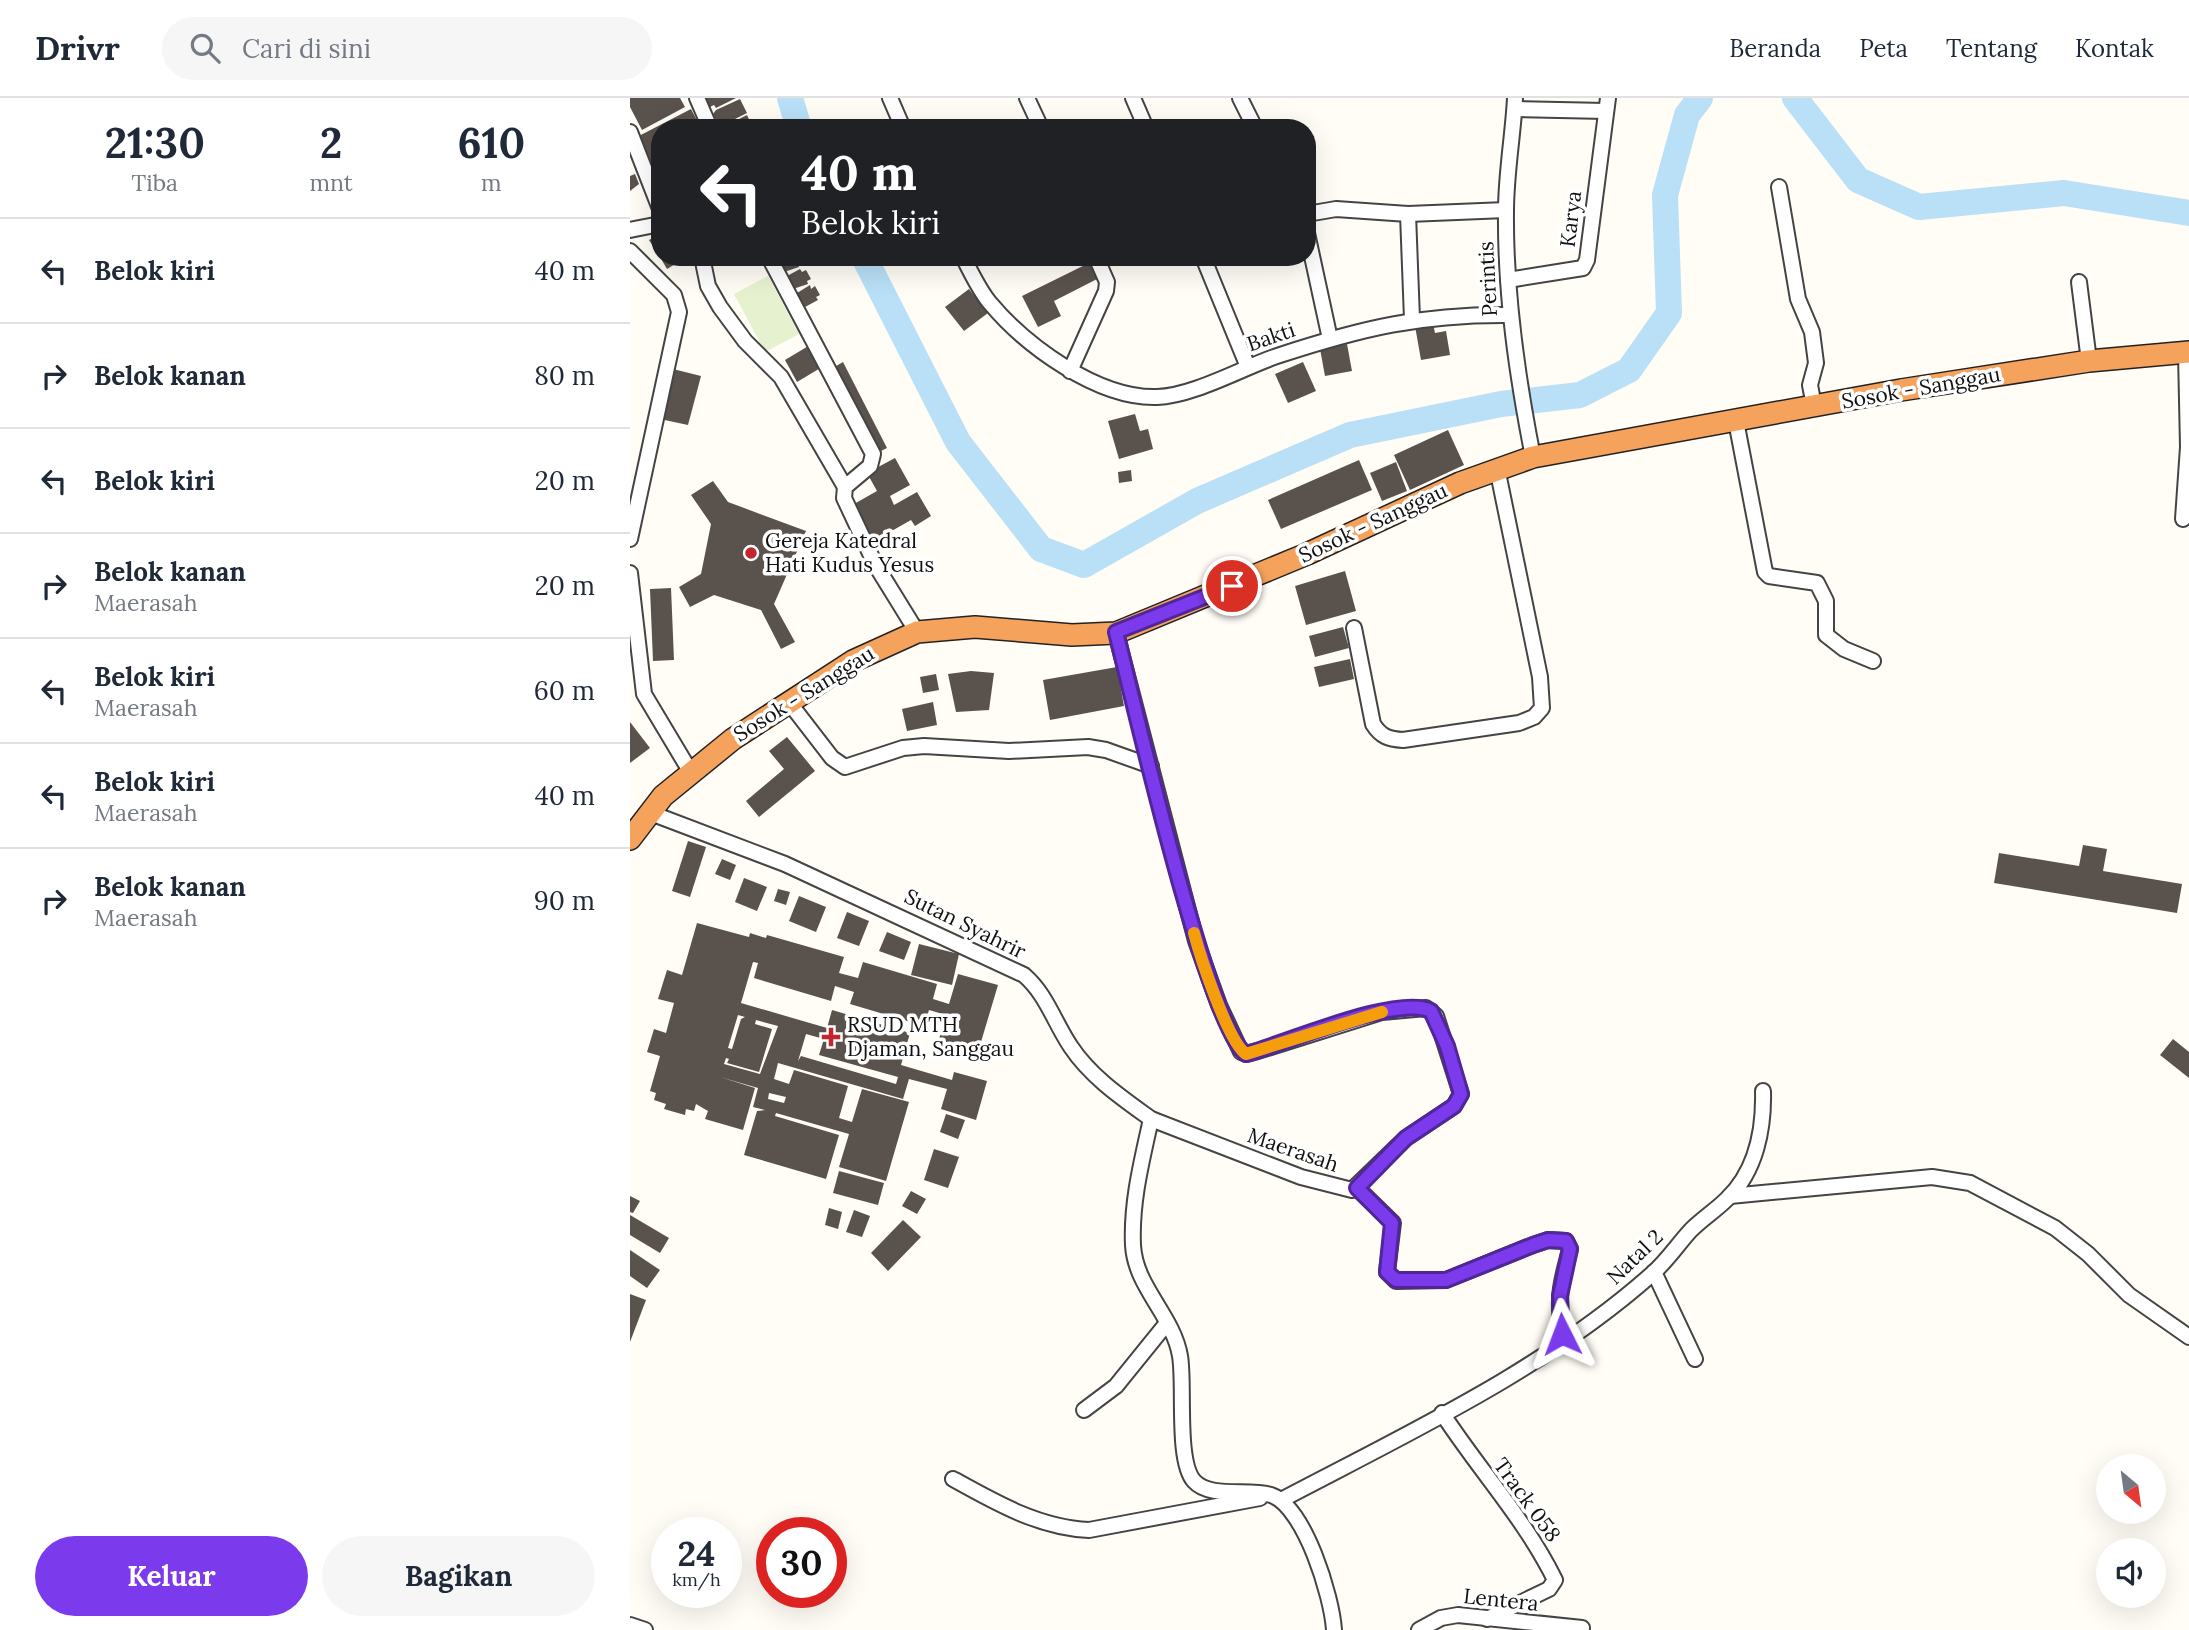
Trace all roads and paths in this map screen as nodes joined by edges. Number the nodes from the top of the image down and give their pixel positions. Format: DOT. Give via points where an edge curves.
graph roads {
  1 [pos="697,98"];
  2 [pos="890,98"];
  3 [pos="1027,98"];
  4 [pos="1133,98"];
  5 [pos="1241,98"];
  6 [pos="1515,104"];
  7 [pos="1607,105"];
  8 [pos="706,119"];
  9 [pos="899,119"];
  10 [pos="1037,119"];
  11 [pos="1142,119"];
  12 [pos="1251,119"];
  13 [pos="630,132"];
  14 [pos="651,186"];
  15 [pos="1779,187"];
  16 [pos="1506,210"];
  17 [pos="1316,212"];
  18 [pos="1408,214"];
  19 [pos="651,226"];
  20 [pos="630,230"];
  21 [pos="630,251"];
  22 [pos="704,266"];
  23 [pos="774,266"];
  24 [pos="968,266"];
  25 [pos="1100,266"];
  26 [pos="1207,266"];
  27 [pos="1314,266"];
  28 [pos="1508,280"];
  29 [pos="2079,282"];
  30 [pos="1511,315"];
  31 [pos="1412,319"];
  32 [pos="1330,339"];
  33 [pos="2187,352"];
  34 [pos="2089,361"];
  35 [pos="1248,367"];
  36 [pos="1070,371"];
  37 [pos="1814,407"];
  38 [pos="1736,421"];
  39 [pos="1533,457"];
  40 [pos="1497,468"];
  41 [pos="845,487"];
  42 [pos="2182,519"];
  43 [pos="630,539"];
  44 [pos="630,573"];
  45 [pos="1354,628"];
  46 [pos="917,632"];
  47 [pos="1116,632"];
  48 [pos="1873,660"];
  49 [pos="788,701"];
  50 [pos="1151,766"];
  51 [pos="690,771"];
  52 [pos="648,812"];
  53 [pos="630,839"];
  54 [pos="1763,1091"];
  55 [pos="1151,1119"];
  56 [pos="1357,1188"];
  57 [pos="1730,1196"];
  58 [pos="1654,1272"];
  59 [pos="1167,1323"];
  60 [pos="2189,1338"];
  61 [pos="1558,1346"];
  62 [pos="1695,1359"];
  63 [pos="1084,1410"];
  64 [pos="1442,1413"];
  65 [pos="953,1479"];
  66 [pos="1276,1498"];
  67 [pos="1486,1619"];
  68 [pos="630,1625"];
  69 [pos="1582,1628"];
  70 [pos="645,1630"];
  71 [pos="1334,1630"];
  72 [pos="1419,1630"];
  1 -- 8 [label="street"];
  2 -- 9 [label="street"];
  3 -- 10 [label="street"];
  4 -- 11 [label="street"];
  5 -- 12 [label="street"];
  6 -- 7 [label="street"];
  6 -- 16 [label="street, Perintis"];
  7 -- 28 [label="street, Karya" via="1583,268"];
  13 -- 14 [label="street"];
  15 -- 37 [label="street" via="1798,299 1812,332"];
  16 -- 18 [label="street"];
  16 -- 28 [label="street, Perintis"];
  17 -- 18 [label="street" via="1336,209"];
  18 -- 31 [label="street"];
  19 -- 20 [label="street"];
  21 -- 43 [label="street" via="674,295 679,312"];
  22 -- 41 [label="street" via="720,307 745,341 782,377"];
  23 -- 41 [label="street" via="873,454 870,466"];
  24 -- 36 [label="street, Bakti" via="989,301"];
  25 -- 36 [label="street" via="1106,291"];
  26 -- 35 [label="street"];
  27 -- 32 [label="street"];
  28 -- 30 [label="street, Perintis"];
  29 -- 34 [label="street"];
  30 -- 31 [label="street, Bakti"];
  30 -- 39 [label="street, Perintis"];
  31 -- 32 [label="street, Bakti"];
  32 -- 35 [label="street, Bakti"];
  33 -- 34 [label="highway, Sosok - Sanggau"];
  33 -- 42 [label="street" via="2188,447"];
  34 -- 37 [label="highway, Sosok - Sanggau"];
  35 -- 36 [label="street, Bakti" via="1181,393 1155,397 1134,395"];
  37 -- 38 [label="highway, Sosok - Sanggau"];
  38 -- 39 [label="highway, Sosok - Sanggau"];
  38 -- 48 [label="street" via="1765,572 1817,583 1826,601 1824,629 1831,642"];
  39 -- 40 [label="highway, Sosok - Sanggau"];
  40 -- 45 [label="street" via="1540,677 1542,708 1534,717 1403,740 1389,738 1373,724"];
  40 -- 47 [label="highway, Sosok - Sanggau" via="1319,549"];
  41 -- 46 [label="street" via="849,512"];
  44 -- 51 [label="street" via="644,694"];
  46 -- 47 [label="highway, Sosok - Sanggau" via="975,627 1072,635"];
  46 -- 49 [label="highway, Sosok - Sanggau" via="853,660"];
  47 -- 50 [label="street, Maerasah"];
  49 -- 50 [label="street" via="832,758 845,767 923,746 1009,751 1088,747"];
  49 -- 51 [label="highway, Sosok - Sanggau"];
  50 -- 56 [label="street, Maerasah" via="1196,941 1241,1052 1258,1051 1382,1012 1426,1008 1436,1016 1461,1094 1454,1106 1406,1138"];
  51 -- 52 [label="highway, Sosok - Sanggau"];
  52 -- 53 [label="highway, Sosok - Sanggau"];
  52 -- 55 [label="street, Sutan Syahrir" via="736,842 1024,975 1044,997 1070,1046 1089,1070"];
  54 -- 57 [label="street, Natal 2" via="1762,1132"];
  55 -- 56 [label="street, Maerasah" via="1301,1177 1344,1190"];
  55 -- 59 [label="street" via="1139,1177 1133,1245 1141,1277"];
  56 -- 61 [label="street" via="1392,1223 1387,1272 1396,1280 1446,1280 1548,1240 1566,1241 1570,1249 1562,1281 1563,1324"];
  57 -- 58 [label="street, Natal 2" via="1698,1223"];
  57 -- 60 [label="street" via="1932,1177 1961,1179 2055,1228 2138,1303"];
  58 -- 61 [label="street, Natal 2"];
  58 -- 62 [label="street"];
  59 -- 63 [label="street" via="1116,1386"];
  59 -- 66 [label="street" via="1180,1356 1189,1474 1204,1488"];
  61 -- 64 [label="street, Natal 2"];
  64 -- 66 [label="street, Natal 2"];
  64 -- 67 [label="street, Track 058" via="1487,1480 1526,1527 1555,1580 1549,1589"];
  65 -- 66 [label="street, Natal 2" via="1045,1524 1066,1529 1101,1528"];
  66 -- 71 [label="street" via="1289,1508 1323,1576"];
  67 -- 69 [label="street, Lentera"];
  67 -- 72 [label="street, Lentera" via="1449,1616"];
  68 -- 70 [label="street"];
}
